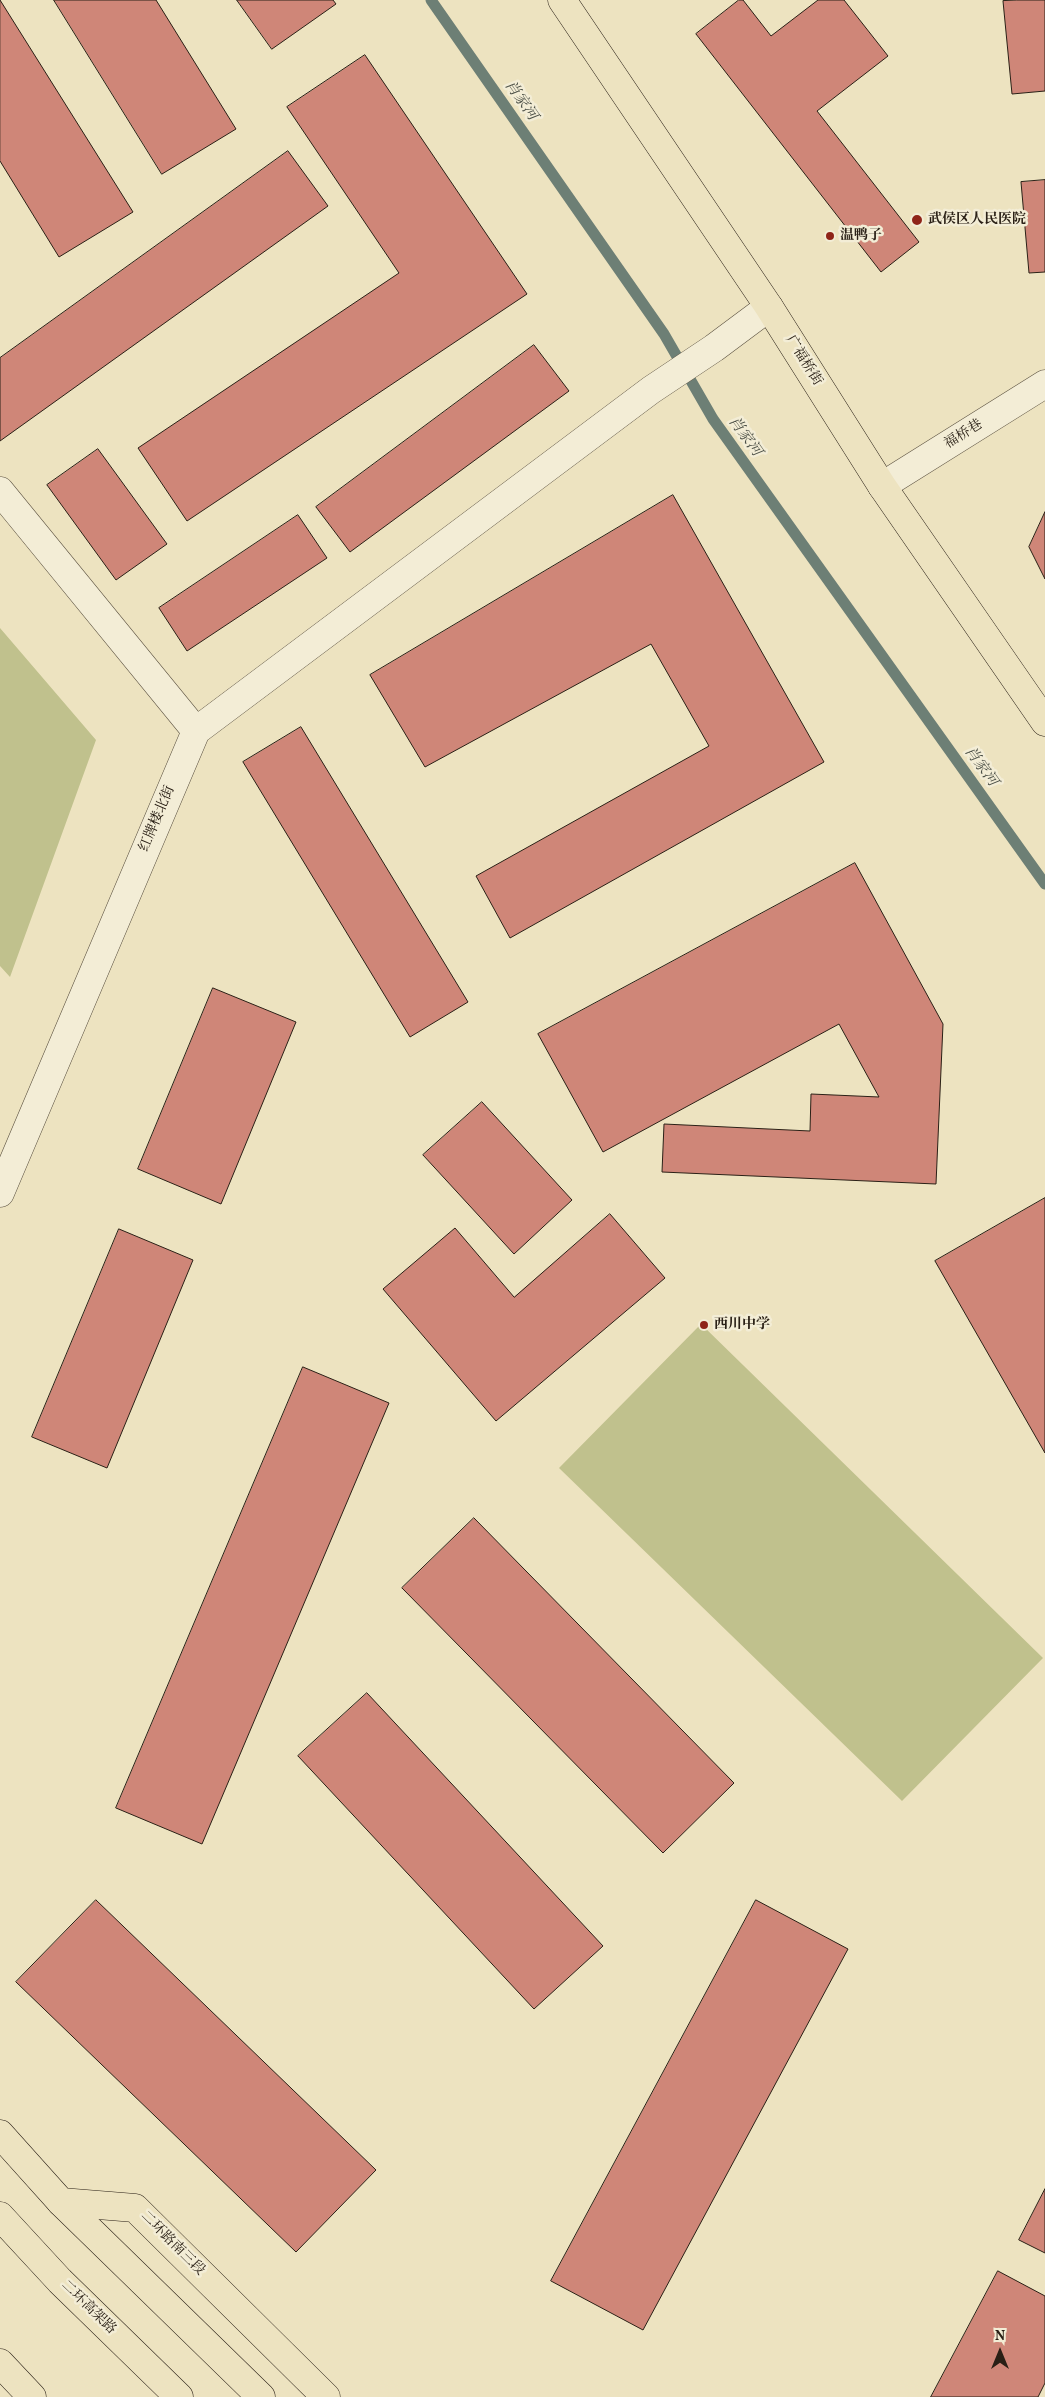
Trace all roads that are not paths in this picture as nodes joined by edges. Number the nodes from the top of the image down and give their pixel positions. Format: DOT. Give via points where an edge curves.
graph roads {
  1 [pos="562,0"];
  2 [pos="769,307"];
  3 [pos="1045,384"];
  4 [pos="882,486"];
  5 [pos="0,491"];
  6 [pos="1045,722"];
  7 [pos="196,731"];
  8 [pos="0,1193"];
  9 [pos="0,2134"];
  10 [pos="61,2202"];
  11 [pos="0,2216"];
  12 [pos="0,2363"];
  13 [pos="32,2397"];
  14 [pos="179,2397"];
  15 [pos="261,2397"];
  16 [pos="326,2397"];
  1 -- 2 [label="main road, 广福桥街"];
  2 -- 4 [label="main road, 广福桥街"];
  2 -- 7 [label="street" via="651,390"];
  3 -- 4 [label="street, 福桥巷"];
  4 -- 6 [label="main road, 广福桥街"];
  5 -- 7 [label="street"];
  7 -- 8 [label="street, 红牌楼北街"];
  9 -- 10 [label="main road"];
  10 -- 15 [label="main road"];
  10 -- 16 [label="main road, 二环路南三段" via="136,2208"];
  11 -- 14 [label="main road, 二环高架路" via="60,2281"];
  12 -- 13 [label="main road"];
}
